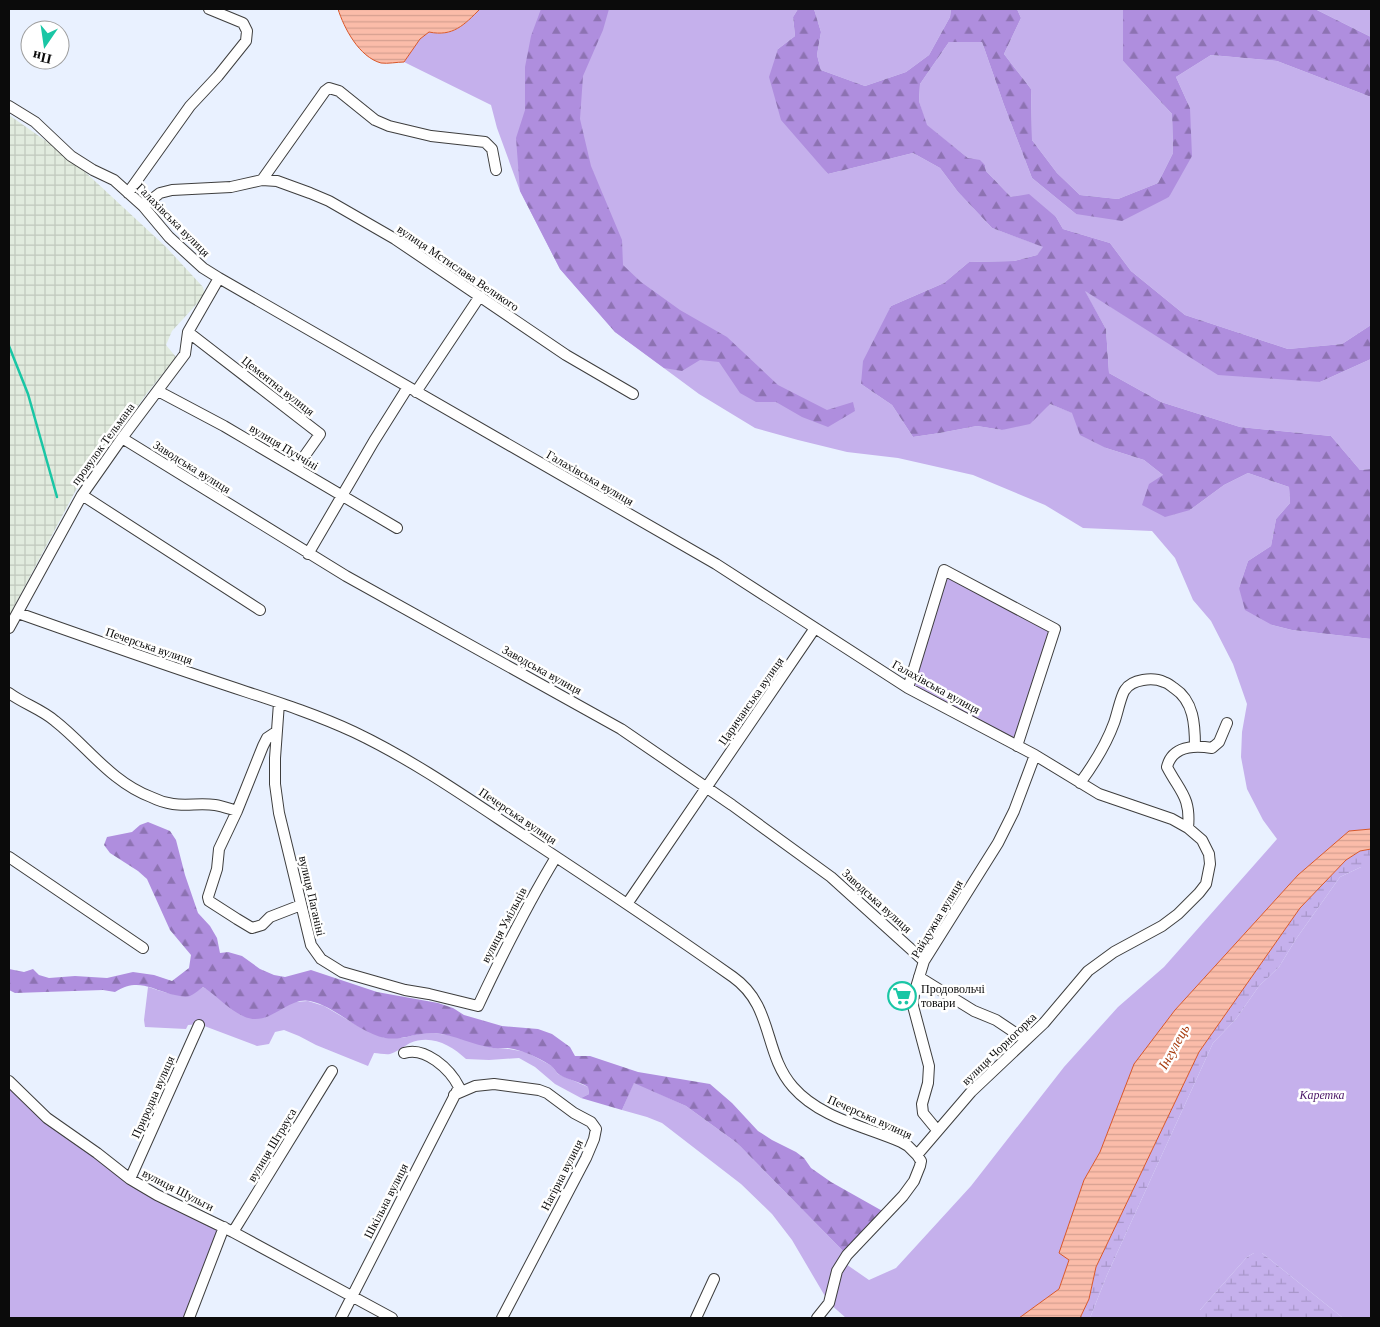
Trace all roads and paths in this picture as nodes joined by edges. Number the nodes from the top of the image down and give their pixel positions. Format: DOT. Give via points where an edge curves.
graph roads {
  1 [pos="210,9"];
  2 [pos="9,106"];
  3 [pos="496,170"];
  4 [pos="262,180"];
  5 [pos="128,193"];
  6 [pos="143,206"];
  7 [pos="219,278"];
  8 [pos="480,296"];
  9 [pos="188,332"];
  10 [pos="412,390"];
  11 [pos="158,391"];
  12 [pos="633,394"];
  13 [pos="122,438"];
  14 [pos="296,468"];
  15 [pos="82,495"];
  16 [pos="342,496"];
  17 [pos="397,528"];
  18 [pos="308,554"];
  19 [pos="260,610"];
  20 [pos="18,613"];
  21 [pos="9,628"];
  22 [pos="816,628"];
  23 [pos="908,688"];
  24 [pos="9,694"];
  25 [pos="279,702"];
  26 [pos="1227,722"];
  27 [pos="276,732"];
  28 [pos="1017,746"];
  29 [pos="1195,747"];
  30 [pos="1035,755"];
  31 [pos="1080,783"];
  32 [pos="706,787"];
  33 [pos="237,811"];
  34 [pos="1188,828"];
  35 [pos="9,857"];
  36 [pos="556,857"];
  37 [pos="627,904"];
  38 [pos="301,906"];
  39 [pos="143,948"];
  40 [pos="924,961"];
  41 [pos="919,977"];
  42 [pos="478,1006"];
  43 [pos="199,1025"];
  44 [pos="1026,1040"];
  45 [pos="404,1053"];
  46 [pos="332,1071"];
  47 [pos="9,1081"];
  48 [pos="456,1091"];
  49 [pos="937,1130"];
  50 [pos="918,1155"];
  51 [pos="130,1179"];
  52 [pos="229,1230"];
  53 [pos="714,1280"];
  54 [pos="352,1296"];
  55 [pos="189,1318"];
  56 [pos="341,1318"];
  57 [pos="392,1318"];
  58 [pos="502,1318"];
  59 [pos="696,1318"];
  60 [pos="817,1318"];
  1 -- 5 [label="street" via="243,23 247,31 246,41 190,106"];
  2 -- 5 [label="street, Галахівська вулиця" via="35,122 71,156 114,180"];
  3 -- 4 [label="street" via="492,149 485,142 431,136 389,126 375,120 339,91 329,88"];
  4 -- 6 [label="street, вулиця Мстислава Великого" via="231,188 172,190 160,193"];
  4 -- 8 [label="street, вулиця Мстислава Великого" via="277,181 329,201 395,239"];
  5 -- 6 [label="street, Галахівська вулиця"];
  6 -- 7 [label="street, Галахівська вулиця" via="169,237"];
  7 -- 9 [label="street, провулок Тельмана"];
  7 -- 10 [label="street, Галахівська вулиця"];
  8 -- 10 [label="street"];
  8 -- 12 [label="street, вулиця Мстислава Великого" via="566,355"];
  9 -- 11 [label="street, провулок Тельмана" via="185,354"];
  9 -- 14 [label="street, Цементна вулиця" via="320,434"];
  10 -- 16 [label="street" via="374,441"];
  10 -- 22 [label="street, Галахівська вулиця" via="716,564"];
  11 -- 13 [label="street, провулок Тельмана"];
  11 -- 14 [label="street, вулиця Пуччіні"];
  13 -- 15 [label="street, провулок Тельмана"];
  13 -- 18 [label="street, Заводська вулиця"];
  14 -- 16 [label="street, вулиця Пуччіні"];
  15 -- 19 [label="street"];
  15 -- 20 [label="street, провулок Тельмана"];
  16 -- 17 [label="street, вулиця Пуччіні"];
  16 -- 18 [label="street"];
  18 -- 32 [label="street, Заводська вулиця" via="621,729"];
  20 -- 21 [label="street, провулок Тельмана"];
  20 -- 25 [label="street, Печерська вулиця"];
  22 -- 23 [label="street, Галахівська вулиця"];
  22 -- 32 [label="street, Царичанська вулиця"];
  23 -- 28 [label="street, Галахівська вулиця"];
  23 -- 28 [label="street" via="944,570 1055,629"];
  24 -- 33 [label="street" via="56,721 110,773 130,787 172,804 216,805"];
  25 -- 27 [label="street, вулиця Паганіні"];
  25 -- 36 [label="street, Печерська вулиця" via="354,732 423,769"];
  26 -- 29 [label="street" via="1212,748"];
  27 -- 33 [label="street" via="267,738 263,746"];
  27 -- 38 [label="street, вулиця Паганіні" via="275,784 279,813"];
  28 -- 30 [label="street, Галахівська вулиця"];
  29 -- 31 [label="street" via="1188,701 1165,682 1152,679 1135,682 1125,690 1109,736"];
  29 -- 34 [label="street" via="1174,752 1167,767 1186,800"];
  30 -- 31 [label="street, Галахівська вулиця"];
  30 -- 40 [label="street, Райдужна вулиця" via="998,843"];
  31 -- 34 [label="street, Галахівська вулиця" via="1110,799 1172,819"];
  32 -- 37 [label="street, Царичанська вулиця"];
  32 -- 40 [label="street, Заводська вулиця" via="831,877"];
  33 -- 38 [label="street" via="219,849 209,901 252,928 262,925 270,917"];
  34 -- 44 [label="street, вулиця Чорногорка" via="1202,840 1210,859 1208,877 1199,894 1162,926 1114,952 1088,971"];
  35 -- 39 [label="street"];
  36 -- 37 [label="street, Печерська вулиця"];
  36 -- 42 [label="street, вулиця Умільців" via="529,902"];
  37 -- 50 [label="street, Печерська вулиця" via="747,988 761,1012 783,1074 803,1098 834,1116 900,1142"];
  38 -- 42 [label="street, вулиця Паганіні" via="311,945 321,959 342,972"];
  40 -- 41 [label="street, Райдужна вулиця"];
  41 -- 44 [label="street"];
  41 -- 49 [label="street, Райдужна вулиця" via="913,1006 929,1066 923,1113"];
  43 -- 51 [label="street, Природна вулиця"];
  44 -- 49 [label="street, вулиця Чорногорка" via="971,1092"];
  45 -- 48 [label="street" via="415,1051 432,1059 452,1075"];
  46 -- 52 [label="street, вулиця Штрауса"];
  47 -- 51 [label="street, вулиця Шульги" via="47,1118"];
  48 -- 54 [label="street, Шкільна вулиця"];
  48 -- 58 [label="street, Нагірна вулиця" via="494,1084 539,1090 591,1122 596,1129 586,1158"];
  49 -- 50 [label="street, вулиця Чорногорка"];
  50 -- 60 [label="street" via="920,1166 914,1181 847,1255 837,1271 829,1303"];
  51 -- 52 [label="street, вулиця Шульги"];
  52 -- 54 [label="street, вулиця Шульги"];
  52 -- 55 [label="street, вулиця Штрауса"];
  53 -- 59 [label="street"];
  54 -- 56 [label="street, Шкільна вулиця"];
  54 -- 57 [label="street, вулиця Шульги"];
}
